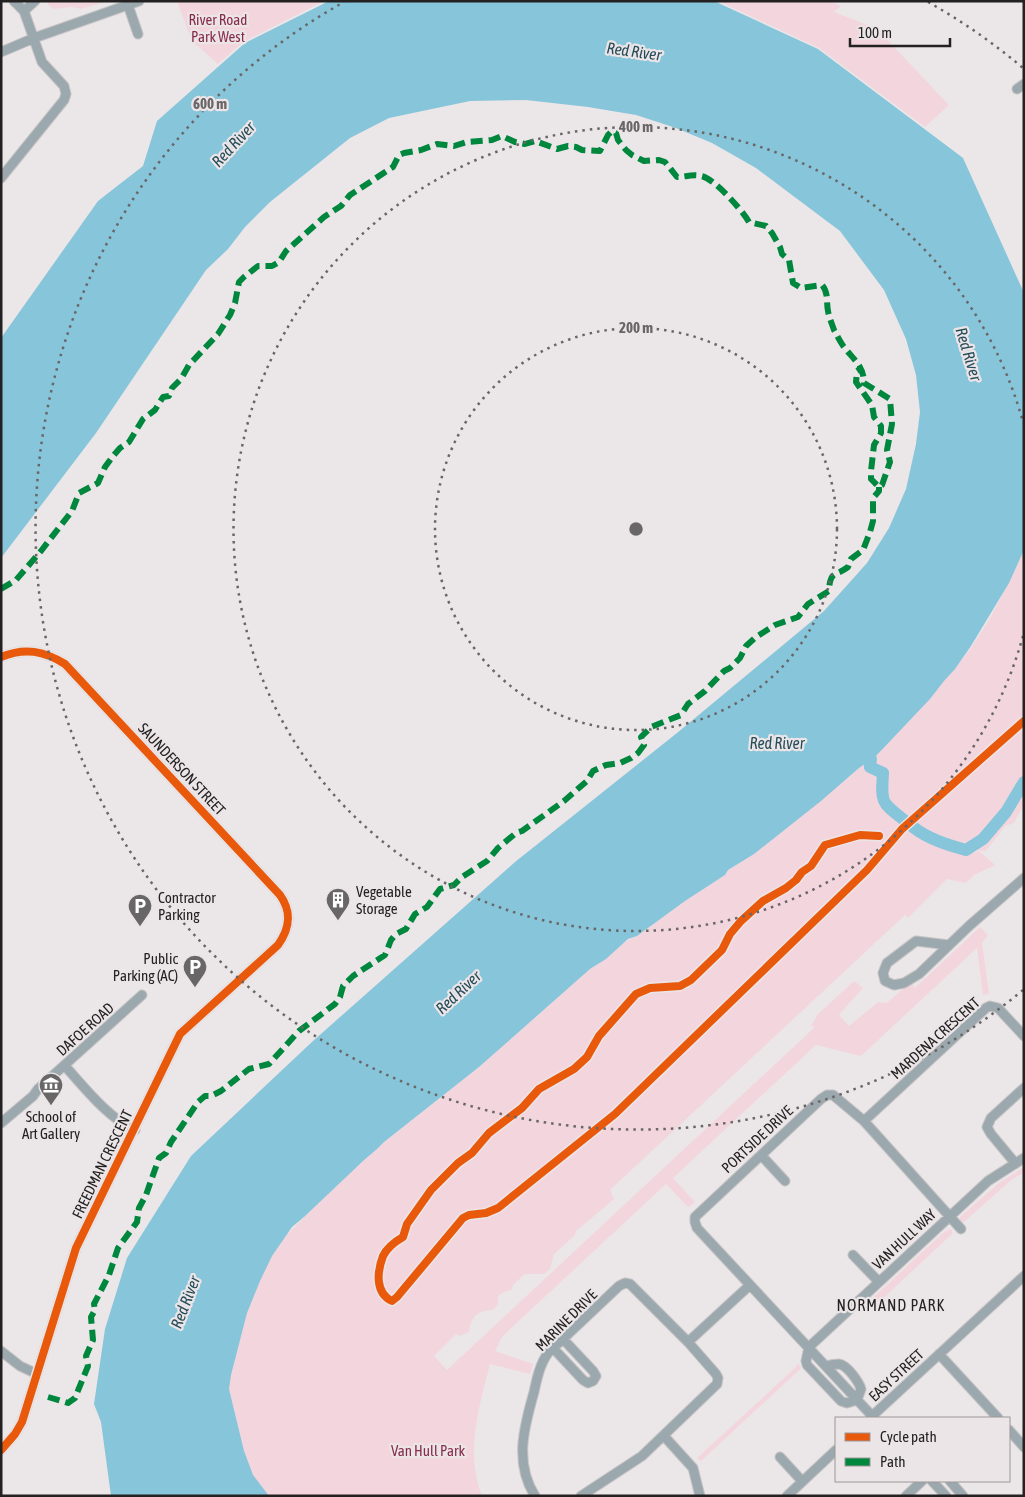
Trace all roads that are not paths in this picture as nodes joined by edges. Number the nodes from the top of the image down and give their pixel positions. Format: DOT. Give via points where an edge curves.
graph roads {
  1 [pos="14,1"];
  2 [pos="35,1"];
  3 [pos="139,1"];
  4 [pos="128,5"];
  5 [pos="24,11"];
  6 [pos="138,34"];
  7 [pos="34,38"];
  8 [pos="1,52"];
  9 [pos="1,178"];
  10 [pos="1,657"];
  11 [pos="1024,878"];
  12 [pos="288,927"];
  13 [pos="949,945"];
  14 [pos="142,996"];
  15 [pos="1024,1036"];
  16 [pos="64,1066"];
  17 [pos="1024,1088"];
  18 [pos="25,1103"];
  19 [pos="864,1121"];
  20 [pos="1,1123"];
  21 [pos="1,1129"];
  22 [pos="134,1130"];
  23 [pos="761,1155"];
  24 [pos="1024,1158"];
  25 [pos="1015,1163"];
  26 [pos="785,1181"];
  27 [pos="949,1217"];
  28 [pos="961,1229"];
  29 [pos="853,1255"];
  30 [pos="1024,1276"];
  31 [pos="878,1282"];
  32 [pos="750,1285"];
  33 [pos="563,1339"];
  34 [pos="688,1342"];
  35 [pos="809,1347"];
  36 [pos="553,1348"];
  37 [pos="1,1351"];
  38 [pos="939,1354"];
  39 [pos="826,1366"];
  40 [pos="37,1374"];
  41 [pos="857,1400"];
  42 [pos="871,1417"];
  43 [pos="873,1417"];
  44 [pos="997,1417"];
  45 [pos="1010,1431"];
  46 [pos="664,1436"];
  47 [pos="1024,1447"];
  48 [pos="1,1450"];
  49 [pos="835,1451"];
  50 [pos="780,1457"];
  51 [pos="802,1482"];
  52 [pos="921,1482"];
  53 [pos="933,1482"];
  54 [pos="951,1482"];
  55 [pos="536,1496"];
  56 [pos="581,1496"];
  57 [pos="700,1496"];
  58 [pos="787,1496"];
  59 [pos="906,1496"];
  60 [pos="946,1496"];
  61 [pos="963,1496"];
  1 -- 5 [label="street"];
  2 -- 5 [label="street"];
  3 -- 4 [label="street"];
  4 -- 6 [label="street"];
  4 -- 7 [label="street"];
  5 -- 7 [label="street"];
  7 -- 8 [label="street"];
  7 -- 9 [label="street" via="42,62 64,86 66,94"];
  10 -- 12 [label="street, SAUNDERSON STREET" via="16,652 44,653 74,672 280,895 286,904"];
  11 -- 13 [label="street"];
  12 -- 22 [label="street, FREEDMAN CRESCENT" via="278,944 180,1034"];
  13 -- 13 [label="street" via="916,941 887,963 883,973 885,980 894,985 904,983 919,974"];
  14 -- 16 [label="street, DAFOE ROAD"];
  15 -- 19 [label="street, MARDENA CRESCENT" via="998,1008 986,1008"];
  16 -- 18 [label="street, DAFOE ROAD"];
  16 -- 22 [label="street" via="109,1112"];
  17 -- 25 [label="street" via="991,1118 987,1127"];
  18 -- 20 [label="street, DAFOE ROAD"];
  18 -- 21 [label="street, DAFOE ROAD" via="23,1109"];
  19 -- 23 [label="street, PORTSIDE DRIVE" via="838,1098 827,1095"];
  19 -- 27 [label="street, PORTSIDE DRIVE"];
  22 -- 40 [label="street, FREEDMAN CRESCENT" via="76,1248"];
  23 -- 26 [label="street"];
  23 -- 32 [label="street, PORTSIDE DRIVE" via="695,1217 697,1228"];
  24 -- 25 [label="street, VAN HULL WAY"];
  25 -- 27 [label="street, VAN HULL WAY" via="988,1181"];
  27 -- 28 [label="street, PORTSIDE DRIVE"];
  27 -- 31 [label="street, VAN HULL WAY"];
  29 -- 31 [label="street"];
  30 -- 38 [label="street, EASY STREET"];
  31 -- 35 [label="street, VAN HULL WAY"];
  32 -- 34 [label="street"];
  32 -- 35 [label="street, PORTSIDE DRIVE"];
  33 -- 34 [label="street, MARINE DRIVE" via="625,1283 634,1287"];
  33 -- 36 [label="street, MARINE DRIVE"];
  33 -- 36 [label="street" via="593,1371 596,1376 593,1381 583,1380"];
  34 -- 46 [label="street, MARINE DRIVE" via="716,1374 717,1384"];
  35 -- 39 [label="street, PORTSIDE DRIVE"];
  35 -- 41 [label="street" via="807,1365 841,1401"];
  36 -- 55 [label="street, MARINE DRIVE" via="541,1364 522,1441 524,1469"];
  37 -- 40 [label="street"];
  38 -- 43 [label="street, EASY STREET"];
  38 -- 44 [label="street, EASY STREET"];
  39 -- 41 [label="street, PORTSIDE DRIVE"];
  39 -- 41 [label="street" via="840,1364 858,1381 861,1389"];
  40 -- 48 [label="street, FREEDMAN CRESCENT" via="22,1422"];
  41 -- 42 [label="street, PORTSIDE DRIVE"];
  45 -- 47 [label="street"];
  46 -- 56 [label="street, MARINE DRIVE" via="642,1456"];
  46 -- 57 [label="street" via="693,1468"];
  49 -- 51 [label="street"];
  50 -- 51 [label="street"];
  51 -- 58 [label="street"];
  52 -- 59 [label="street"];
  53 -- 60 [label="street"];
  54 -- 61 [label="street"];
}
